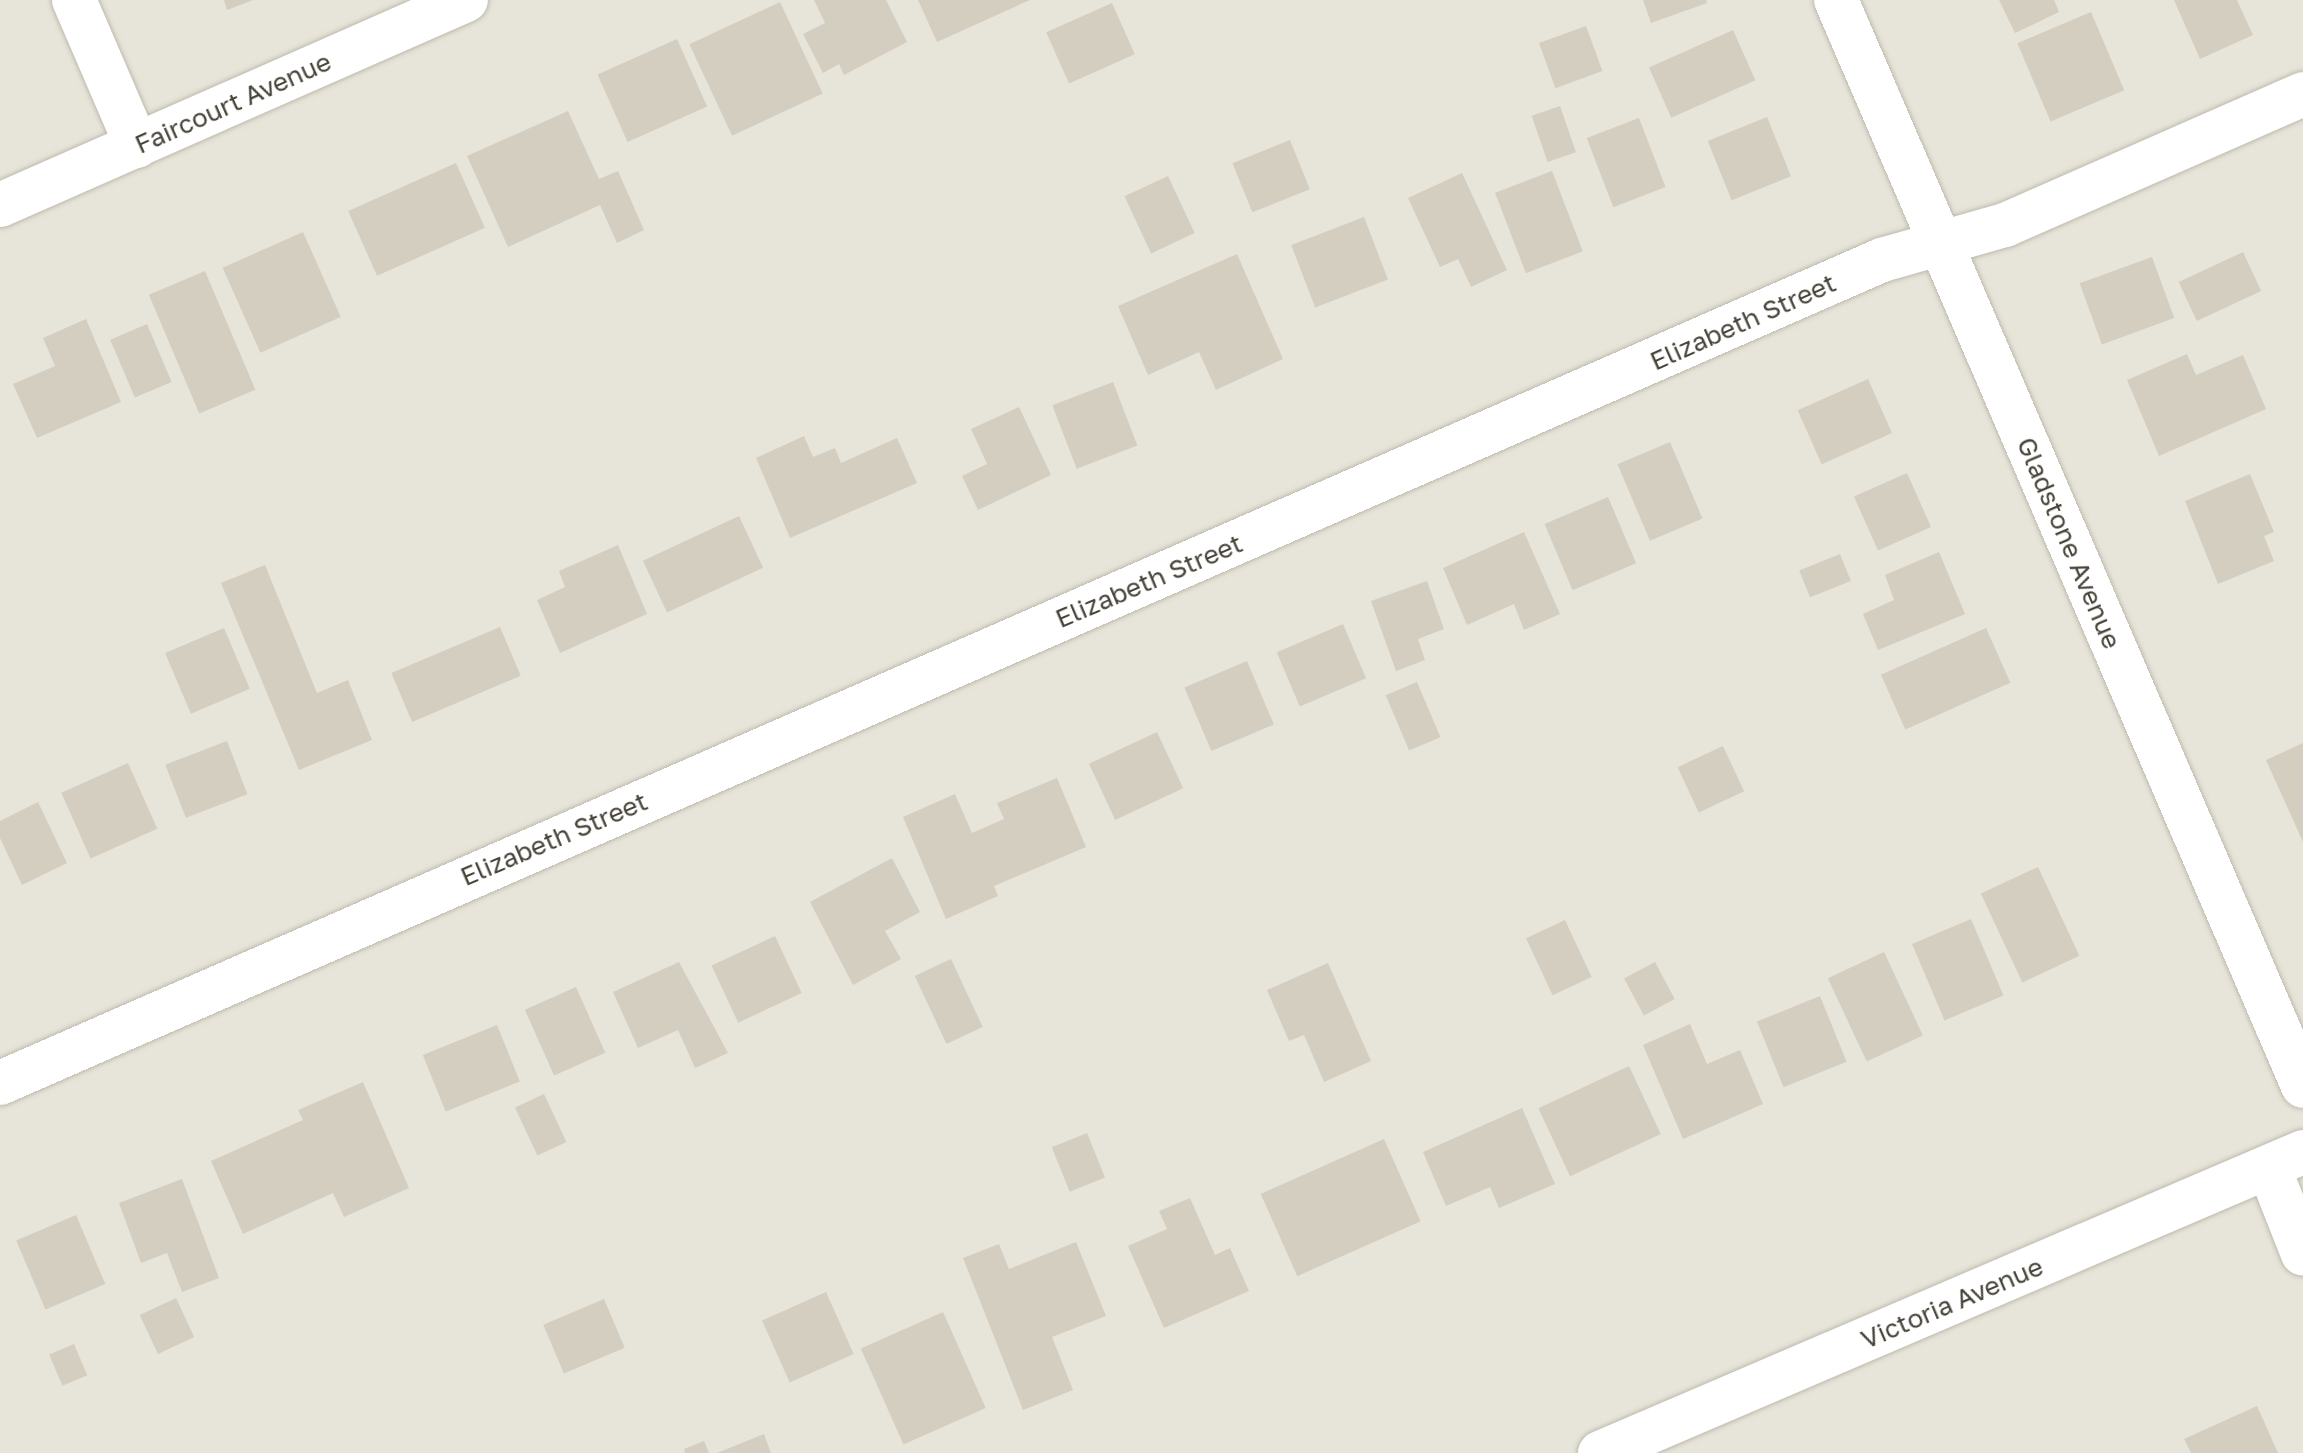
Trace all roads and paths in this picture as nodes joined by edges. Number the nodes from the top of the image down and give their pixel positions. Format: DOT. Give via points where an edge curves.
graph roads {
  1 [pos="74,0"];
  2 [pos="466,0"];
  3 [pos="1836,0"];
  4 [pos="2303,94"];
  5 [pos="137,146"];
  6 [pos="0,205"];
  7 [pos="1938,244"];
  8 [pos="0,1083"];
  9 [pos="2303,1086"];
  10 [pos="2286,1160"];
  11 [pos="2303,1254"];
  12 [pos="1600,1453"];
  1 -- 5 [label="street"];
  2 -- 5 [label="street, Faircourt Avenue"];
  3 -- 7 [label="street, Gladstone Avenue"];
  4 -- 7 [label="street, Elizabeth Street" via="2005,225"];
  5 -- 6 [label="street, Faircourt Avenue"];
  7 -- 8 [label="street, Elizabeth Street" via="1882,260"];
  7 -- 9 [label="street, Gladstone Avenue"];
  10 -- 11 [label="street"];
  10 -- 12 [label="street, Victoria Avenue"];
}
